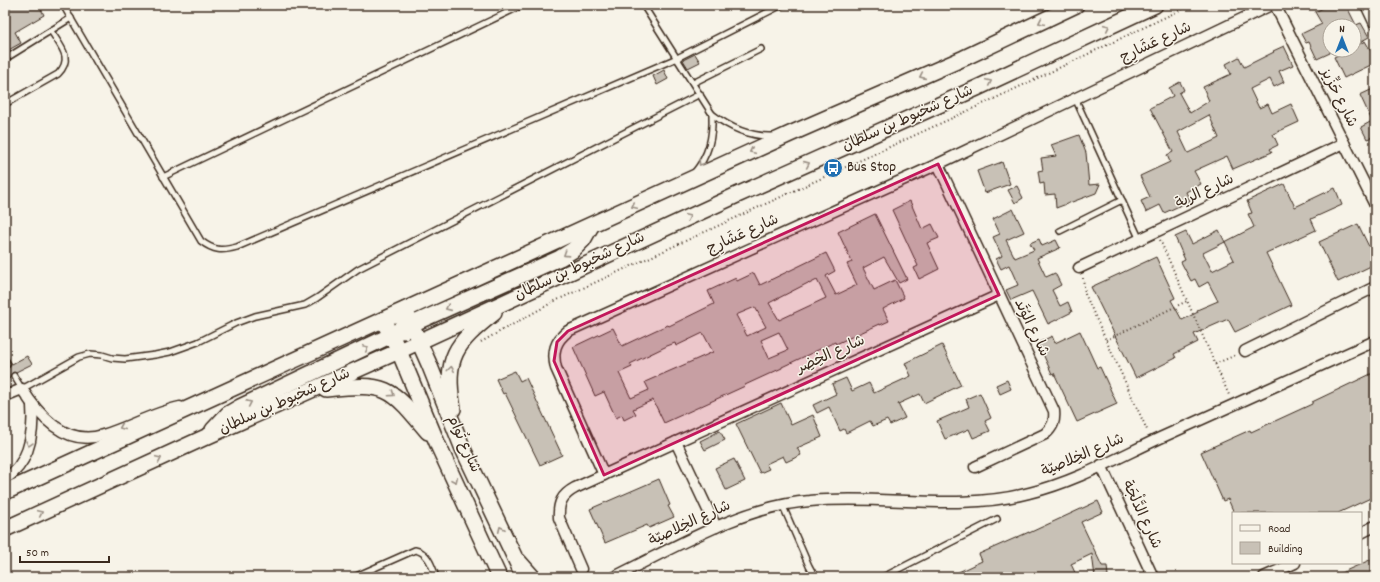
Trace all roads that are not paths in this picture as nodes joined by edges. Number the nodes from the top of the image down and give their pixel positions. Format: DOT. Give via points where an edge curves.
graph roads {
  1 [pos="63,5"];
  2 [pos="523,5"];
  3 [pos="643,5"];
  4 [pos="782,5"];
  5 [pos="1076,5"];
  6 [pos="1155,5"];
  7 [pos="1271,5"];
  8 [pos="1275,5"];
  9 [pos="1366,5"];
  10 [pos="71,18"];
  11 [pos="1375,24"];
  12 [pos="51,31"];
  13 [pos="761,49"];
  14 [pos="677,58"];
  15 [pos="5,59"];
  16 [pos="693,83"];
  17 [pos="700,94"];
  18 [pos="1075,98"];
  19 [pos="5,104"];
  20 [pos="712,114"];
  21 [pos="790,134"];
  22 [pos="1344,143"];
  23 [pos="938,164"];
  24 [pos="163,177"];
  25 [pos="686,182"];
  26 [pos="1122,200"];
  27 [pos="1375,205"];
  28 [pos="591,226"];
  29 [pos="1060,231"];
  30 [pos="1140,240"];
  31 [pos="1082,267"];
  32 [pos="1375,286"];
  33 [pos="999,295"];
  34 [pos="513,298"];
  35 [pos="404,310"];
  36 [pos="383,320"];
  37 [pos="410,325"];
  38 [pos="391,336"];
  39 [pos="1375,341"];
  40 [pos="418,342"];
  41 [pos="399,351"];
  42 [pos="1245,351"];
  43 [pos="14,376"];
  44 [pos="22,389"];
  45 [pos="313,390"];
  46 [pos="416,393"];
  47 [pos="5,396"];
  48 [pos="199,404"];
  49 [pos="32,405"];
  50 [pos="208,436"];
  51 [pos="676,442"];
  52 [pos="438,445"];
  53 [pos="463,449"];
  54 [pos="1101,465"];
  55 [pos="975,467"];
  56 [pos="604,475"];
  57 [pos="5,479"];
  58 [pos="5,492"];
  59 [pos="782,504"];
  60 [pos="997,519"];
  61 [pos="1375,526"];
  62 [pos="716,527"];
  63 [pos="5,529"];
  64 [pos="1362,532"];
  65 [pos="512,551"];
  66 [pos="1293,564"];
  67 [pos="581,568"];
  68 [pos="354,577"];
  69 [pos="436,577"];
  70 [pos="499,577"];
  71 [pos="524,577"];
  72 [pos="536,577"];
  73 [pos="614,577"];
  74 [pos="815,577"];
  75 [pos="883,577"];
  76 [pos="1153,577"];
  77 [pos="1264,577"];
  1 -- 10 [label="lane"];
  2 -- 24 [label="lane"];
  3 -- 14 [label="lane"];
  4 -- 14 [label="lane"];
  5 -- 21 [label="main road, one-way" via="964,58"];
  34 -- 6 [label="main road, شارع شخبوط بن سلطان, one-way"];
  7 -- 18 [label="street, شارع عَشَارِج"];
  8 -- 22 [label="street, شارع حَزِّيز"];
  9 -- 11 [label="street"];
  10 -- 12 [label="lane"];
  10 -- 24 [label="lane"];
  12 -- 15 [label="lane"];
  12 -- 19 [label="lane" via="66,54 62,70"];
  13 -- 16 [label="lane"];
  14 -- 16 [label="lane"];
  14 -- 24 [label="lane" via="237,247 217,250 201,241"];
  16 -- 17 [label="lane"];
  17 -- 20 [label="lane"];
  17 -- 44 [label="lane" via="358,269 305,305 255,316 170,352 125,359 90,354 79,357"];
  18 -- 23 [label="street, شارع عَشَارِج"];
  18 -- 26 [label="lane"];
  20 -- 21 [label="lane" via="729,126 748,133 769,136"];
  20 -- 25 [label="lane, one-way" via="712,135 706,155"];
  21 -- 25 [label="main road, one-way"];
  22 -- 27 [label="street, شارع حَزِّيز"];
  22 -- 30 [label="street, شارع الرية"];
  23 -- 33 [label="street, شارع الوُتَد"];
  23 -- 56 [label="street, شارع عَشَارِج" via="574,328 562,336 554,349 556,368"];
  25 -- 28 [label="main road, one-way"];
  26 -- 29 [label="lane"];
  26 -- 30 [label="lane"];
  28 -- 35 [label="main road"];
  28 -- 37 [label="main road, one-way" via="583,240 560,258"];
  30 -- 31 [label="street, شارع الرية"];
  32 -- 42 [label="street"];
  33 -- 51 [label="street, شارع الخِضِر"];
  33 -- 55 [label="street, شارع الوُتَد" via="1051,405 1054,417 1046,434"];
  34 -- 40 [label="main road, شارع شخبوط بن سلطان"];
  53 -- 34 [label="main road, one-way" via="451,399 453,357 467,335"];
  35 -- 36 [label="main road"];
  35 -- 37 [label="main road, شارع تُوام"];
  35 -- 38 [label="main road" via="403,326"];
  36 -- 38 [label="main road, شارع تُوام"];
  36 -- 48 [label="main road"];
  37 -- 40 [label="main road, شارع تُوام"];
  37 -- 41 [label="main road" via="401,337"];
  38 -- 41 [label="main road, شارع تُوام"];
  50 -- 38 [label="main road, one-way" via="228,414 240,407"];
  39 -- 54 [label="street, شارع الخِلاصيّة"];
  40 -- 41 [label="main road, شارع شخبوط بن سلطان"];
  40 -- 53 [label="main road, شارع تُوام"];
  41 -- 45 [label="main road, شارع شخبوط بن سلطان"];
  41 -- 46 [label="main road, شارع تُوام"];
  43 -- 44 [label="lane"];
  44 -- 47 [label="street"];
  44 -- 49 [label="street"];
  45 -- 50 [label="main road, شارع شخبوط بن سلطان"];
  45 -- 52 [label="main road, one-way" via="358,386 385,390 408,408"];
  46 -- 52 [label="main road, شارع تُوام"];
  46 -- 53 [label="main road" via="417,387 422,383 431,386 454,437"];
  48 -- 49 [label="street, one-way" via="164,411 102,436 90,437 79,437 57,428"];
  48 -- 58 [label="main road"];
  49 -- 57 [label="street, one-way" via="33,421 27,451 20,465"];
  63 -- 50 [label="main road, شارع شخبوط بن سلطان, one-way"];
  51 -- 56 [label="street, شارع الخِضِر"];
  51 -- 62 [label="street"];
  52 -- 70 [label="main road, شارع تُوام, one-way"];
  65 -- 53 [label="main road, شارع تُوام, one-way"];
  54 -- 59 [label="street, شارع الخِلاصيّة" via="1047,488 990,500 837,500"];
  54 -- 76 [label="street, شارع الدَّلْجَة"];
  56 -- 67 [label="street, شارع الخِضِر" via="567,492 558,508 559,518"];
  59 -- 62 [label="street, شارع الخِلاصيّة"];
  59 -- 74 [label="lane"];
  60 -- 75 [label="lane"];
  61 -- 64 [label="street"];
  62 -- 73 [label="street, شارع الخِلاصيّة"];
  65 -- 71 [label="main road, شارع تُوام"];
  65 -- 72 [label="street"];
  66 -- 77 [label="street"];
  68 -- 69 [label="lane" via="415,550 428,558"];
}
